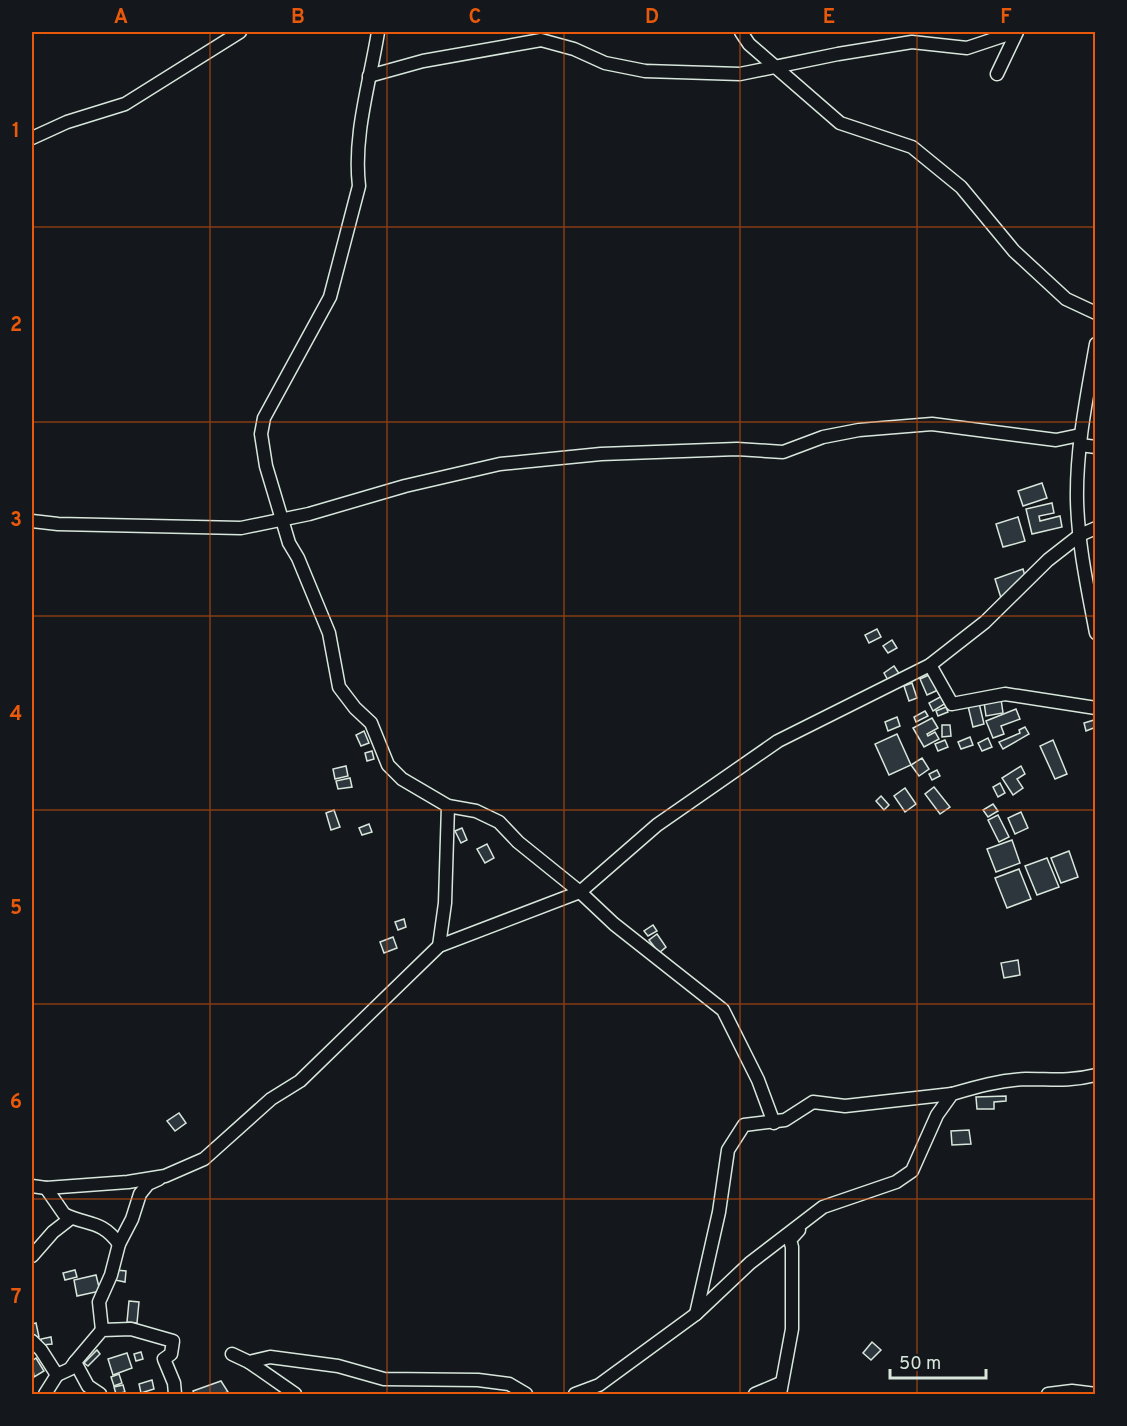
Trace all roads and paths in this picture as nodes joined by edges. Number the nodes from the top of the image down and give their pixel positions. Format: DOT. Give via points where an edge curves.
graph roads {
  1 [pos="240,32"];
  2 [pos="378,32"];
  3 [pos="741,32"];
  4 [pos="1016,32"];
  5 [pos="546,36"];
  6 [pos="775,67"];
  7 [pos="997,74"];
  8 [pos="369,76"];
  9 [pos="32,138"];
  10 [pos="1095,313"];
  11 [pos="1095,344"];
  12 [pos="1080,440"];
  13 [pos="1095,447"];
  14 [pos="282,519"];
  15 [pos="32,521"];
  16 [pos="1095,528"];
  17 [pos="1080,535"];
  18 [pos="1093,609"];
  19 [pos="1095,633"];
  20 [pos="930,664"];
  21 [pos="1095,708"];
  22 [pos="448,806"];
  23 [pos="580,892"];
  24 [pos="439,946"];
  25 [pos="1095,1075"];
  26 [pos="952,1094"];
  27 [pos="774,1122"];
  28 [pos="165,1176"];
  29 [pos="32,1186"];
  30 [pos="46,1188"];
  31 [pos="71,1218"];
  32 [pos="803,1224"];
  33 [pos="119,1244"];
  34 [pos="32,1256"];
  35 [pos="696,1314"];
  36 [pos="102,1330"];
  37 [pos="32,1341"];
  38 [pos="232,1354"];
  39 [pos="75,1362"];
  40 [pos="249,1362"];
  41 [pos="57,1375"];
  42 [pos="780,1389"];
  43 [pos="98,1394"];
  44 [pos="1095,1394"];
  45 [pos="45,1395"];
  46 [pos="175,1395"];
  47 [pos="295,1395"];
  48 [pos="526,1395"];
  49 [pos="574,1395"];
  50 [pos="755,1395"];
  51 [pos="1048,1395"];
  1 -- 9 [label="street" via="125,104 67,122"];
  2 -- 8 [label="street"];
  3 -- 6 [label="street"];
  4 -- 6 [label="street" via="967,48 912,42"];
  4 -- 7 [label="street"];
  5 -- 6 [label="street" via="605,63 645,71 740,74"];
  5 -- 8 [label="street"];
  6 -- 10 [label="street" via="840,123 912,147 961,187 1014,251 1066,299"];
  8 -- 14 [label="street" via="358,158 359,186 330,297 264,418 261,434 266,466"];
  11 -- 12 [label="street"];
  12 -- 13 [label="street"];
  12 -- 14 [label="street" via="932,424 859,430 823,437 783,452 737,449 561,456 457,473"];
  12 -- 17 [label="street"];
  14 -- 15 [label="street" via="241,528"];
  14 -- 22 [label="street" via="329,633 339,687 371,723 388,765 402,779"];
  16 -- 17 [label="street"];
  17 -- 18 [label="street"];
  17 -- 20 [label="street" via="1048,560 985,622"];
  18 -- 19 [label="street"];
  20 -- 21 [label="street" via="952,704 1005,694"];
  20 -- 23 [label="street" via="778,741 657,825"];
  22 -- 23 [label="street" via="476,811 499,822"];
  22 -- 24 [label="street" via="445,903"];
  23 -- 24 [label="street"];
  23 -- 27 [label="street" via="651,955 723,1010"];
  24 -- 28 [label="street" via="300,1081 271,1099 204,1159"];
  25 -- 26 [label="street" via="1058,1082 996,1082"];
  26 -- 27 [label="street" via="853,1106 813,1102"];
  26 -- 32 [label="street" via="937,1115 912,1171 896,1182 823,1207"];
  27 -- 35 [label="street" via="744,1125 728,1150 719,1212"];
  28 -- 30 [label="street"];
  28 -- 33 [label="street" via="148,1184 140,1194"];
  29 -- 30 [label="street"];
  30 -- 31 [label="street"];
  31 -- 33 [label="street" via="95,1222"];
  31 -- 34 [label="street"];
  32 -- 35 [label="street" via="750,1263"];
  32 -- 42 [label="street" via="790,1240 792,1329"];
  33 -- 36 [label="street" via="99,1302"];
  35 -- 49 [label="street" via="599,1385"];
  36 -- 39 [label="street"];
  36 -- 46 [label="street" via="131,1329 173,1341 171,1354 164,1359"];
  37 -- 41 [label="street"];
  38 -- 40 [label="street"];
  39 -- 41 [label="street"];
  39 -- 43 [label="street" via="88,1386"];
  40 -- 47 [label="street"];
  40 -- 48 [label="street" via="270,1357 338,1366 384,1379 478,1380 509,1384"];
  41 -- 45 [label="street"];
  42 -- 50 [label="street"];
  44 -- 51 [label="street" via="1072,1391"];
}
